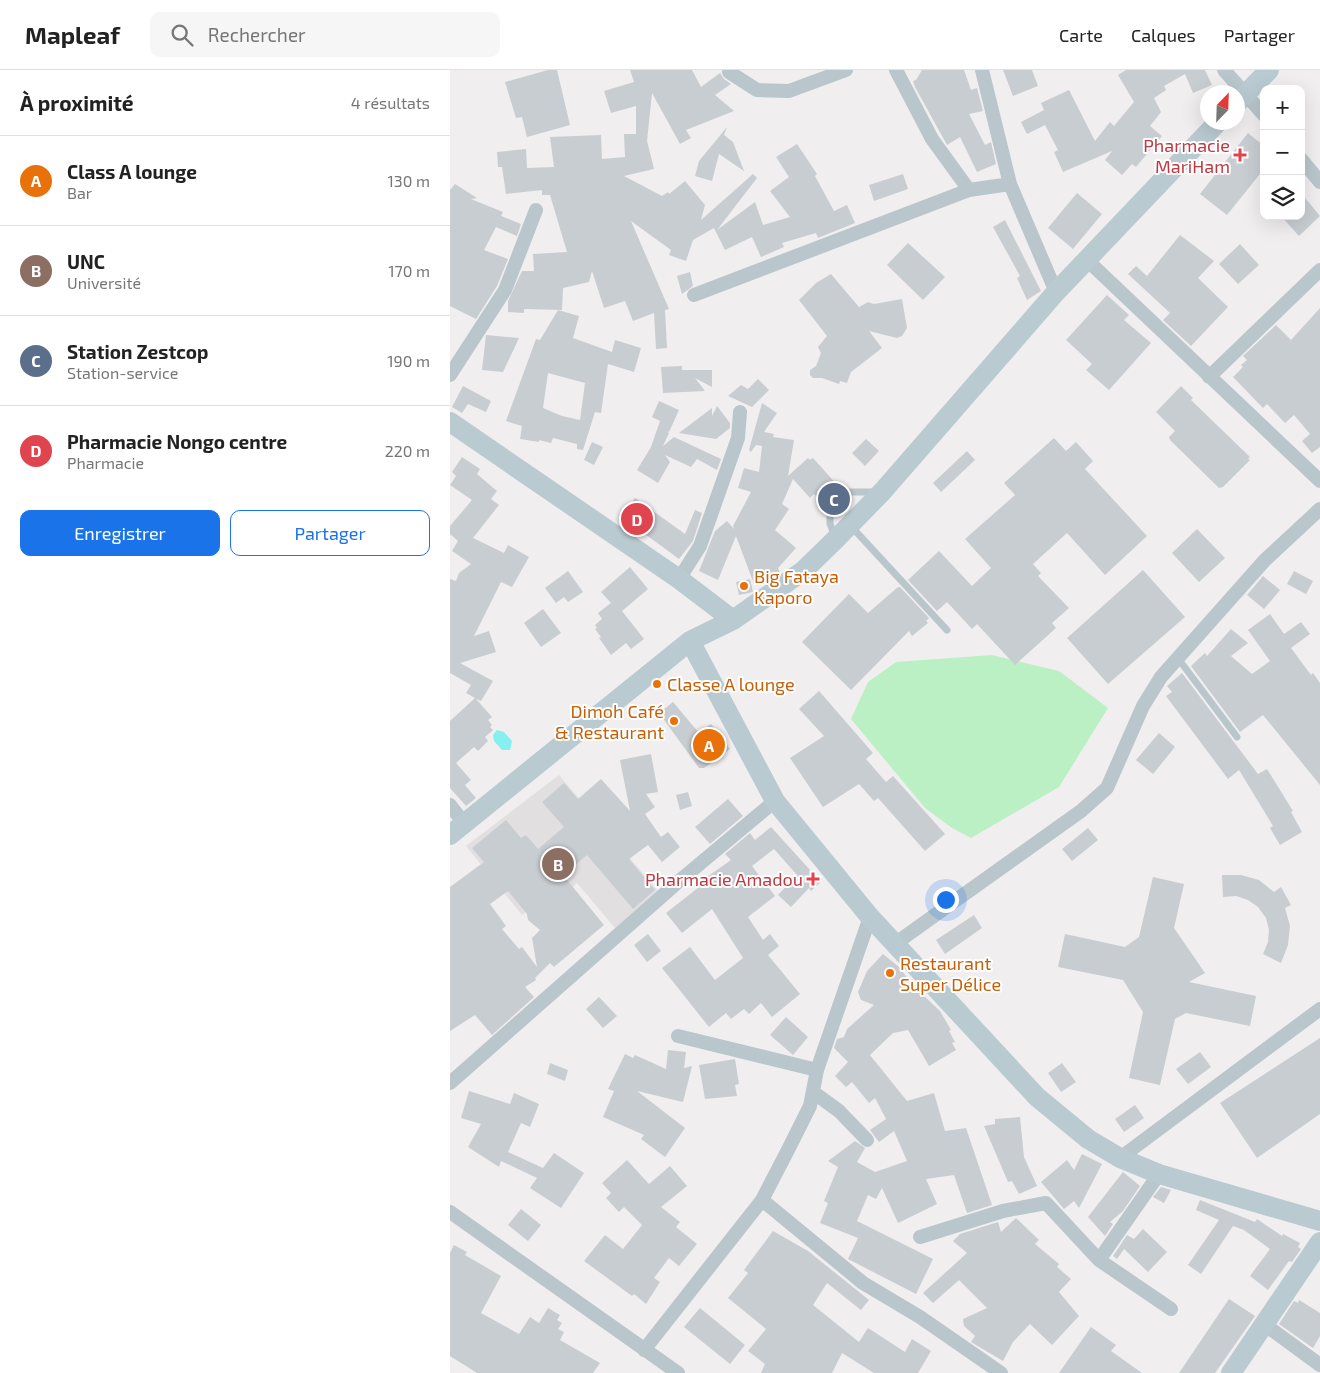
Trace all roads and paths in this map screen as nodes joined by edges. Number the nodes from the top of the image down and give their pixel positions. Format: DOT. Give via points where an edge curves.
graph roads {
  1 [pos="846,70"];
  2 [pos="896,70"];
  3 [pos="982,70"];
  4 [pos="1224,70"];
  5 [pos="1270,70"];
  6 [pos="729,72"];
  7 [pos="1234,85"];
  8 [pos="1245,94"];
  9 [pos="1245,99"];
  10 [pos="1260,112"];
  11 [pos="1210,130"];
  12 [pos="1305,165"];
  13 [pos="1320,182"];
  14 [pos="1010,184"];
  15 [pos="969,190"];
  16 [pos="536,210"];
  17 [pos="1087,260"];
  18 [pos="1320,270"];
  19 [pos="1056,292"];
  20 [pos="694,295"];
  21 [pos="450,375"];
  22 [pos="1209,377"];
  23 [pos="740,412"];
  24 [pos="450,422"];
  25 [pos="1320,481"];
  26 [pos="844,492"];
  27 [pos="882,492"];
  28 [pos="830,508"];
  29 [pos="1320,509"];
  30 [pos="843,532"];
  31 [pos="679,579"];
  32 [pos="733,620"];
  33 [pos="947,630"];
  34 [pos="690,641"];
  35 [pos="1177,659"];
  36 [pos="1237,737"];
  37 [pos="774,801"];
  38 [pos="450,805"];
  39 [pos="457,829"];
  40 [pos="870,917"];
  41 [pos="896,943"];
  42 [pos="1320,1009"];
  43 [pos="678,1036"];
  44 [pos="817,1070"];
  45 [pos="450,1083"];
  46 [pos="813,1092"];
  47 [pos="867,1140"];
  48 [pos="1120,1158"];
  49 [pos="1159,1174"];
  50 [pos="762,1200"];
  51 [pos="450,1212"];
  52 [pos="1320,1221"];
  53 [pos="920,1237"];
  54 [pos="1320,1242"];
  55 [pos="1098,1260"];
  56 [pos="1171,1309"];
  57 [pos="1264,1324"];
  58 [pos="644,1350"];
  59 [pos="1320,1365"];
  60 [pos="662,1369"];
  61 [pos="678,1373"];
  62 [pos="1001,1373"];
  63 [pos="1231,1373"];
  1 -- 6 [label="street" via="789,92 757,90"];
  2 -- 15 [label="street" via="932,138"];
  3 -- 14 [label="street"];
  4 -- 7 [label="street"];
  5 -- 8 [label="street"];
  9 -- 10 [label="street"];
  11 -- 17 [label="street"];
  12 -- 13 [label="street"];
  14 -- 15 [label="street"];
  14 -- 19 [label="street"];
  15 -- 20 [label="street"];
  16 -- 21 [label="street" via="504,290"];
  17 -- 19 [label="street"];
  17 -- 22 [label="street"];
  18 -- 22 [label="street"];
  19 -- 27 [label="street"];
  22 -- 25 [label="street"];
  23 -- 31 [label="street" via="738,438 700,546"];
  24 -- 31 [label="street"];
  26 -- 27 [label="lane"];
  27 -- 30 [label="street"];
  28 -- 30 [label="lane" via="830,524"];
  29 -- 35 [label="street" via="1265,560"];
  30 -- 32 [label="street" via="803,571"];
  30 -- 33 [label="lane"];
  31 -- 32 [label="street"];
  32 -- 34 [label="street"];
  34 -- 37 [label="street"];
  34 -- 39 [label="street"];
  35 -- 36 [label="lane"];
  35 -- 41 [label="street" via="1143,706 1107,788 1081,811"];
  37 -- 40 [label="street"];
  37 -- 45 [label="street"];
  38 -- 39 [label="street"];
  40 -- 41 [label="street"];
  40 -- 44 [label="street"];
  41 -- 48 [label="street" via="1037,1097 1088,1139"];
  42 -- 48 [label="street"];
  43 -- 44 [label="street"];
  44 -- 46 [label="street"];
  46 -- 47 [label="street" via="839,1111"];
  46 -- 50 [label="street" via="810,1106"];
  48 -- 49 [label="street"];
  49 -- 52 [label="street"];
  49 -- 55 [label="street"];
  50 -- 58 [label="street"];
  50 -- 62 [label="street" via="863,1283 920,1317"];
  51 -- 58 [label="street"];
  53 -- 55 [label="street" via="1003,1211 1046,1203"];
  54 -- 57 [label="street"];
  55 -- 56 [label="street"];
  57 -- 59 [label="street"];
  57 -- 63 [label="street"];
  58 -- 60 [label="street"];
  60 -- 61 [label="street"];
}
